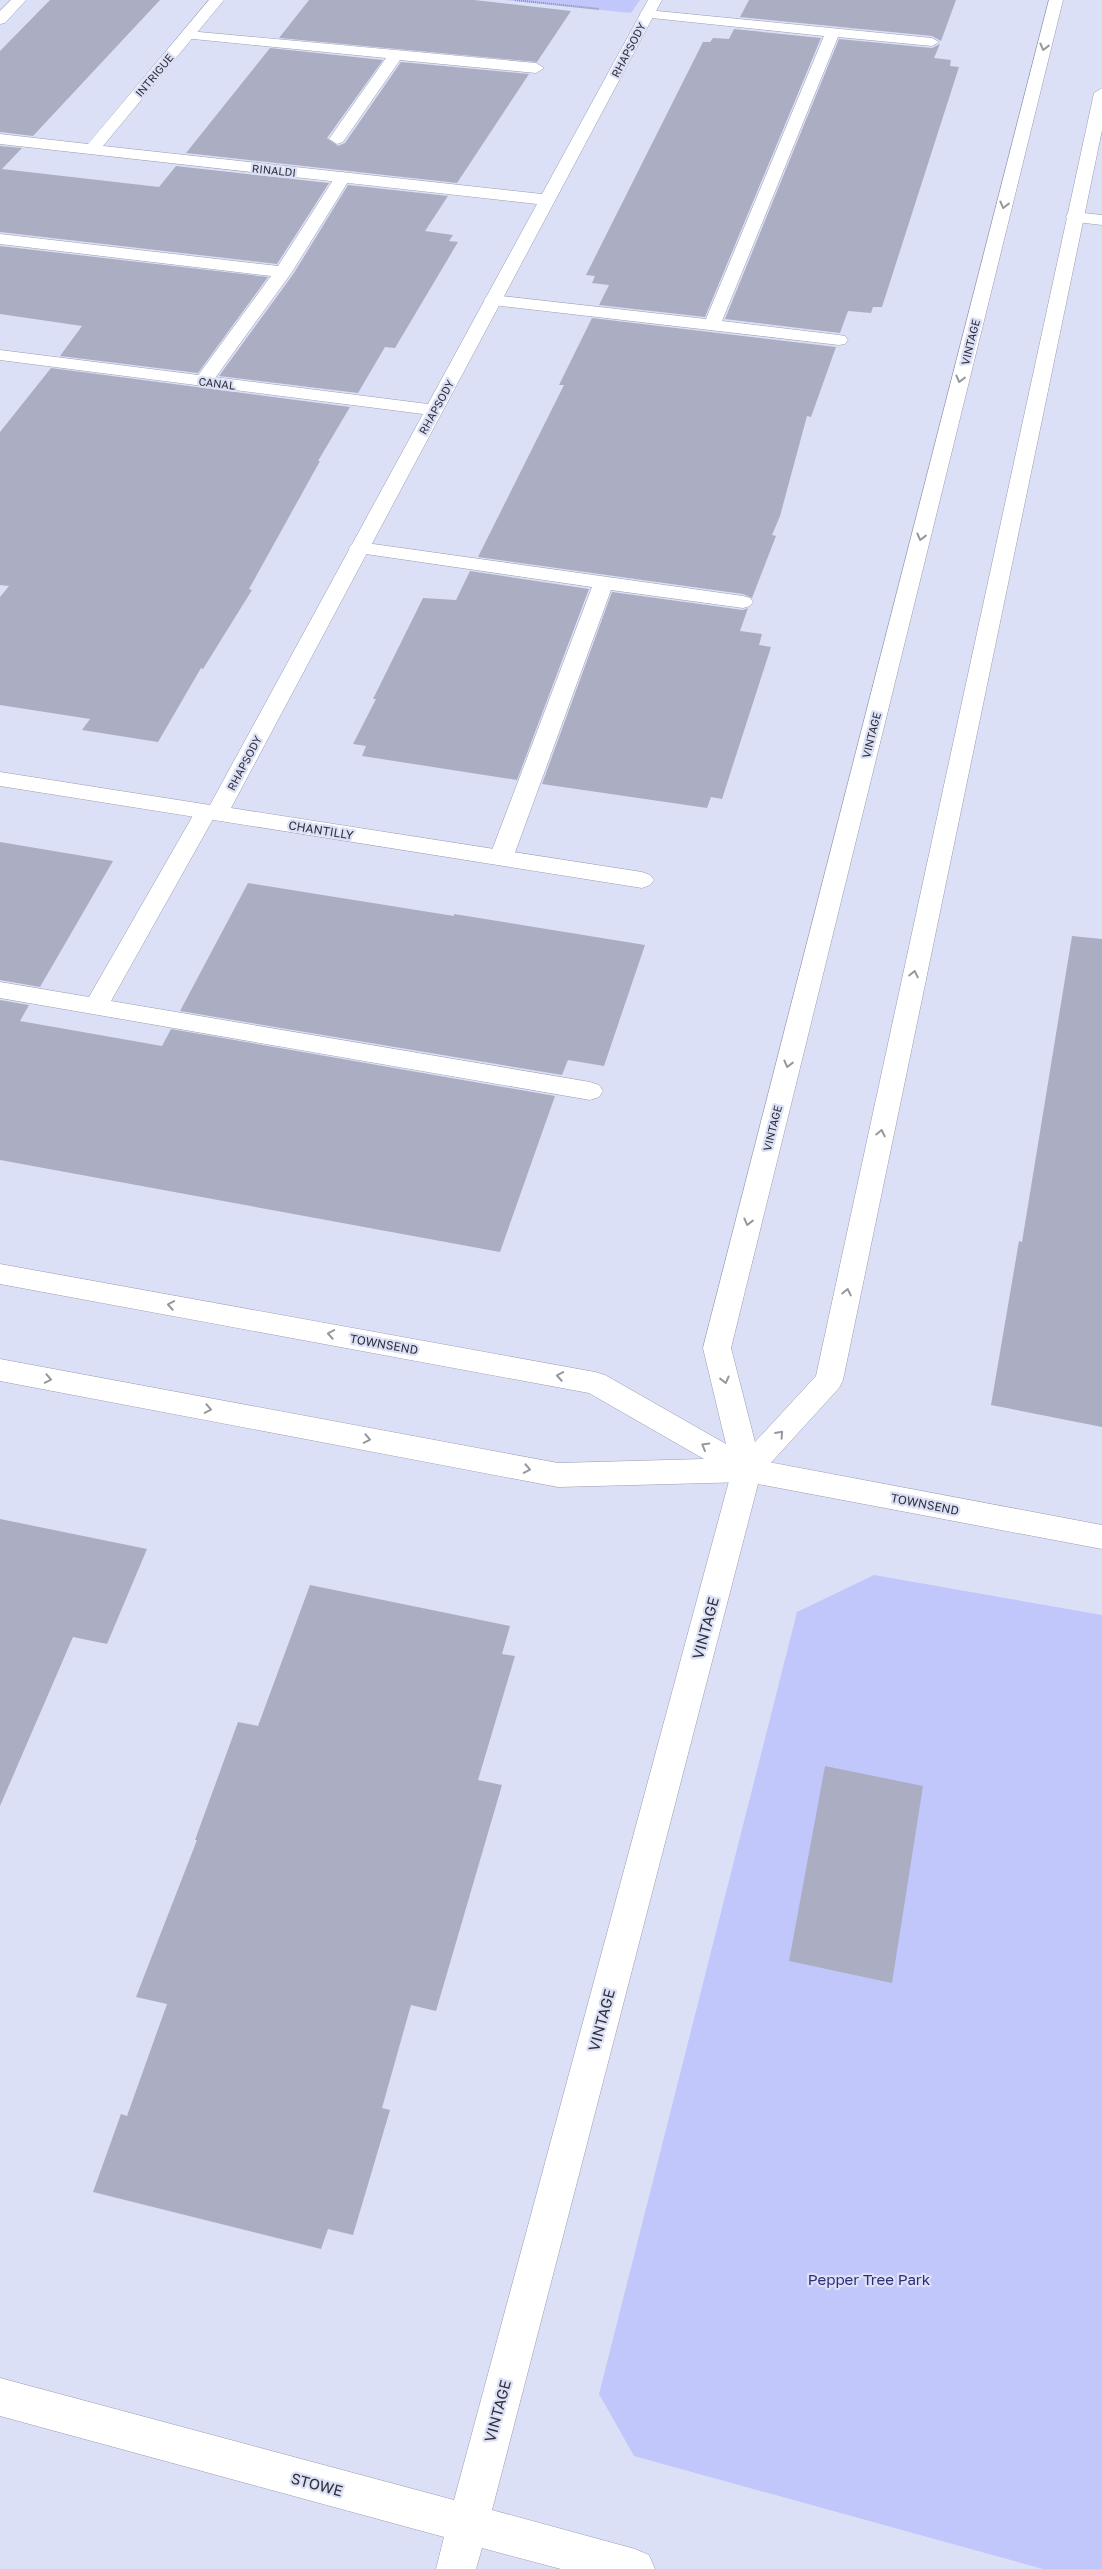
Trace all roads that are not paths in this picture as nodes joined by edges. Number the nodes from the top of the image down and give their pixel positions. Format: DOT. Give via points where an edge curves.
graph roads {
  1 [pos="19,0"];
  2 [pos="217,0"];
  3 [pos="1056,0"];
  4 [pos="651,7"];
  5 [pos="0,20"];
  6 [pos="833,32"];
  7 [pos="188,35"];
  8 [pos="932,42"];
  9 [pos="396,54"];
  10 [pos="536,68"];
  11 [pos="1102,93"];
  12 [pos="0,139"];
  13 [pos="337,139"];
  14 [pos="91,150"];
  15 [pos="343,177"];
  16 [pos="547,200"];
  17 [pos="1074,217"];
  18 [pos="1102,220"];
  19 [pos="0,239"];
  20 [pos="283,272"];
  21 [pos="493,300"];
  22 [pos="712,325"];
  23 [pos="839,340"];
  24 [pos="0,355"];
  25 [pos="203,381"];
  26 [pos="434,410"];
  27 [pos="359,548"];
  28 [pos="604,582"];
  29 [pos="742,602"];
  30 [pos="0,779"];
  31 [pos="212,812"];
  32 [pos="501,858"];
  33 [pos="642,880"];
  34 [pos="0,990"];
  35 [pos="96,1006"];
  36 [pos="590,1091"];
  37 [pos="0,1274"];
  38 [pos="0,1370"];
  39 [pos="747,1470"];
  40 [pos="1102,1537"];
  41 [pos="0,2397"];
  42 [pos="467,2525"];
  43 [pos="456,2569"];
  44 [pos="635,2569"];
  1 -- 5 [label="street"];
  2 -- 7 [label="street, INTRIGUE"];
  3 -- 39 [label="street, VINTAGE, one-way" via="717,1348"];
  4 -- 6 [label="street"];
  4 -- 16 [label="street, RHAPSODY"];
  6 -- 8 [label="street"];
  6 -- 22 [label="street"];
  7 -- 9 [label="street"];
  7 -- 14 [label="street, INTRIGUE"];
  9 -- 10 [label="street"];
  9 -- 13 [label="street"];
  11 -- 17 [label="street, VINTAGE"];
  12 -- 14 [label="street, RINALDI"];
  14 -- 15 [label="street, RINALDI"];
  15 -- 16 [label="street, RINALDI"];
  15 -- 20 [label="street"];
  16 -- 21 [label="street, RHAPSODY"];
  17 -- 18 [label="street"];
  39 -- 17 [label="street, VINTAGE, one-way" via="828,1380"];
  19 -- 20 [label="street"];
  20 -- 25 [label="street"];
  21 -- 22 [label="street"];
  21 -- 26 [label="street, RHAPSODY"];
  22 -- 23 [label="street"];
  24 -- 25 [label="street, CANAL"];
  25 -- 26 [label="street, CANAL"];
  26 -- 27 [label="street, RHAPSODY"];
  27 -- 28 [label="street"];
  27 -- 31 [label="street, RHAPSODY"];
  28 -- 29 [label="street"];
  28 -- 32 [label="street"];
  30 -- 31 [label="street, CHANTILLY"];
  31 -- 32 [label="street, CHANTILLY"];
  31 -- 35 [label="street, RHAPSODY"];
  32 -- 33 [label="street, CHANTILLY"];
  34 -- 35 [label="street"];
  35 -- 36 [label="street"];
  39 -- 37 [label="street, TOWNSEND, one-way" via="594,1383"];
  38 -- 39 [label="street, TOWNSEND, one-way" via="558,1475"];
  39 -- 40 [label="street, TOWNSEND"];
  39 -- 42 [label="street, VINTAGE"];
  41 -- 42 [label="street, STOWE"];
  42 -- 43 [label="street, VINTAGE"];
  42 -- 44 [label="street, STOWE"];
}
